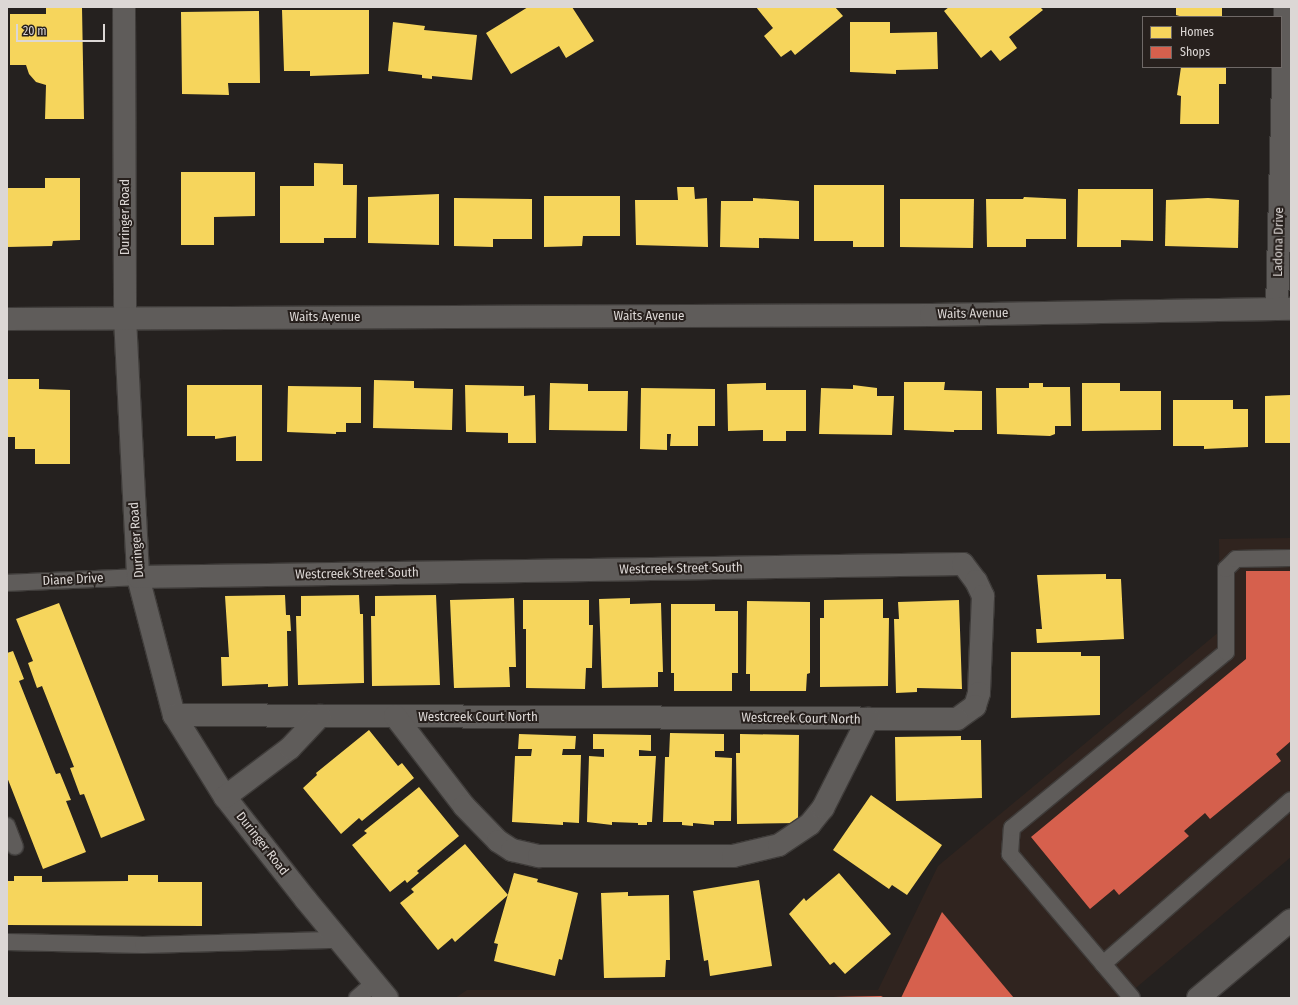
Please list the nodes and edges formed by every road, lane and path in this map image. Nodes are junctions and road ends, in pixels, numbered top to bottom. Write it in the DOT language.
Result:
graph roads {
  1 [pos="124,7"];
  2 [pos="1284,7"];
  3 [pos="1284,309"];
  4 [pos="125,318"];
  5 [pos="7,319"];
  6 [pos="1291,558"];
  7 [pos="138,577"];
  8 [pos="7,583"];
  9 [pos="174,715"];
  10 [pos="320,716"];
  11 [pos="395,716"];
  12 [pos="868,720"];
  13 [pos="225,797"];
  14 [pos="1291,800"];
  15 [pos="7,826"];
  16 [pos="15,847"];
  17 [pos="1291,920"];
  18 [pos="339,940"];
  19 [pos="7,942"];
  20 [pos="1103,964"];
  21 [pos="381,990"];
  22 [pos="357,998"];
  23 [pos="1132,998"];
  24 [pos="1198,998"];
  1 -- 4 [label="street, Duringer Road"];
  2 -- 3 [label="street, Ladona Drive"];
  3 -- 4 [label="street, Waits Avenue"];
  4 -- 5 [label="street, Waits Avenue"];
  4 -- 7 [label="street, Duringer Road"];
  6 -- 20 [label="lane"];
  7 -- 8 [label="lane, Diane Drive"];
  7 -- 9 [label="street, Duringer Road"];
  7 -- 12 [label="street, Westcreek Street South"];
  9 -- 10 [label="street, Westcreek Court North"];
  9 -- 13 [label="street, Duringer Road"];
  10 -- 11 [label="street, Westcreek Court North"];
  10 -- 13 [label="street"];
  11 -- 12 [label="street, Westcreek Court North"];
  11 -- 12 [label="street, Westcreek Court North"];
  13 -- 18 [label="street, Duringer Road"];
  14 -- 20 [label="lane"];
  15 -- 16 [label="lane"];
  17 -- 24 [label="street"];
  18 -- 19 [label="lane"];
  18 -- 21 [label="street, Duringer Road"];
  20 -- 23 [label="lane"];
  21 -- 22 [label="lane"];
}
